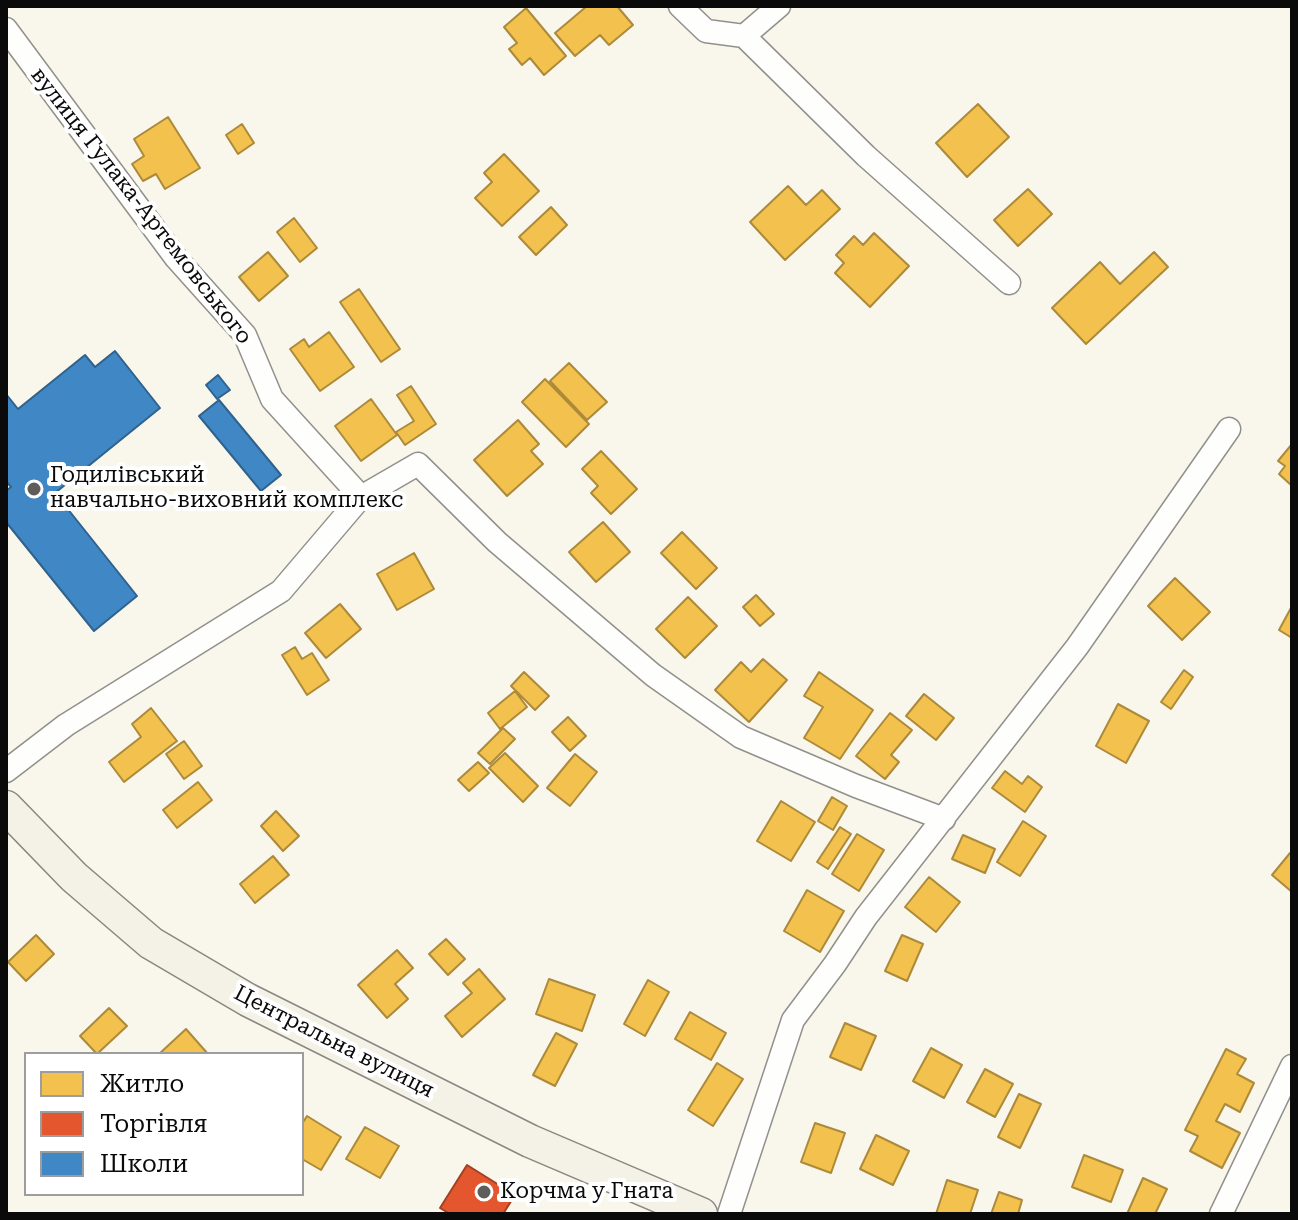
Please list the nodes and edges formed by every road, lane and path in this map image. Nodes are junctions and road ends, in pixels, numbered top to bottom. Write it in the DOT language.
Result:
graph roads {
  1 [pos="680,6"];
  2 [pos="779,6"];
  3 [pos="6,29"];
  4 [pos="744,36"];
  5 [pos="1009,283"];
  6 [pos="1229,429"];
  7 [pos="361,497"];
  8 [pos="6,771"];
  9 [pos="6,807"];
  10 [pos="944,819"];
  11 [pos="1292,1066"];
  12 [pos="701,1214"];
  13 [pos="729,1214"];
  14 [pos="1221,1214"];
  1 -- 4 [label="street"];
  2 -- 4 [label="street"];
  3 -- 7 [label="street, вулиця Гулака-Артемовського"];
  4 -- 5 [label="street"];
  6 -- 10 [label="street"];
  7 -- 8 [label="street"];
  7 -- 10 [label="street"];
  9 -- 12 [label="main road, Центральна вулиця"];
  10 -- 13 [label="street"];
  11 -- 14 [label="street"];
}
